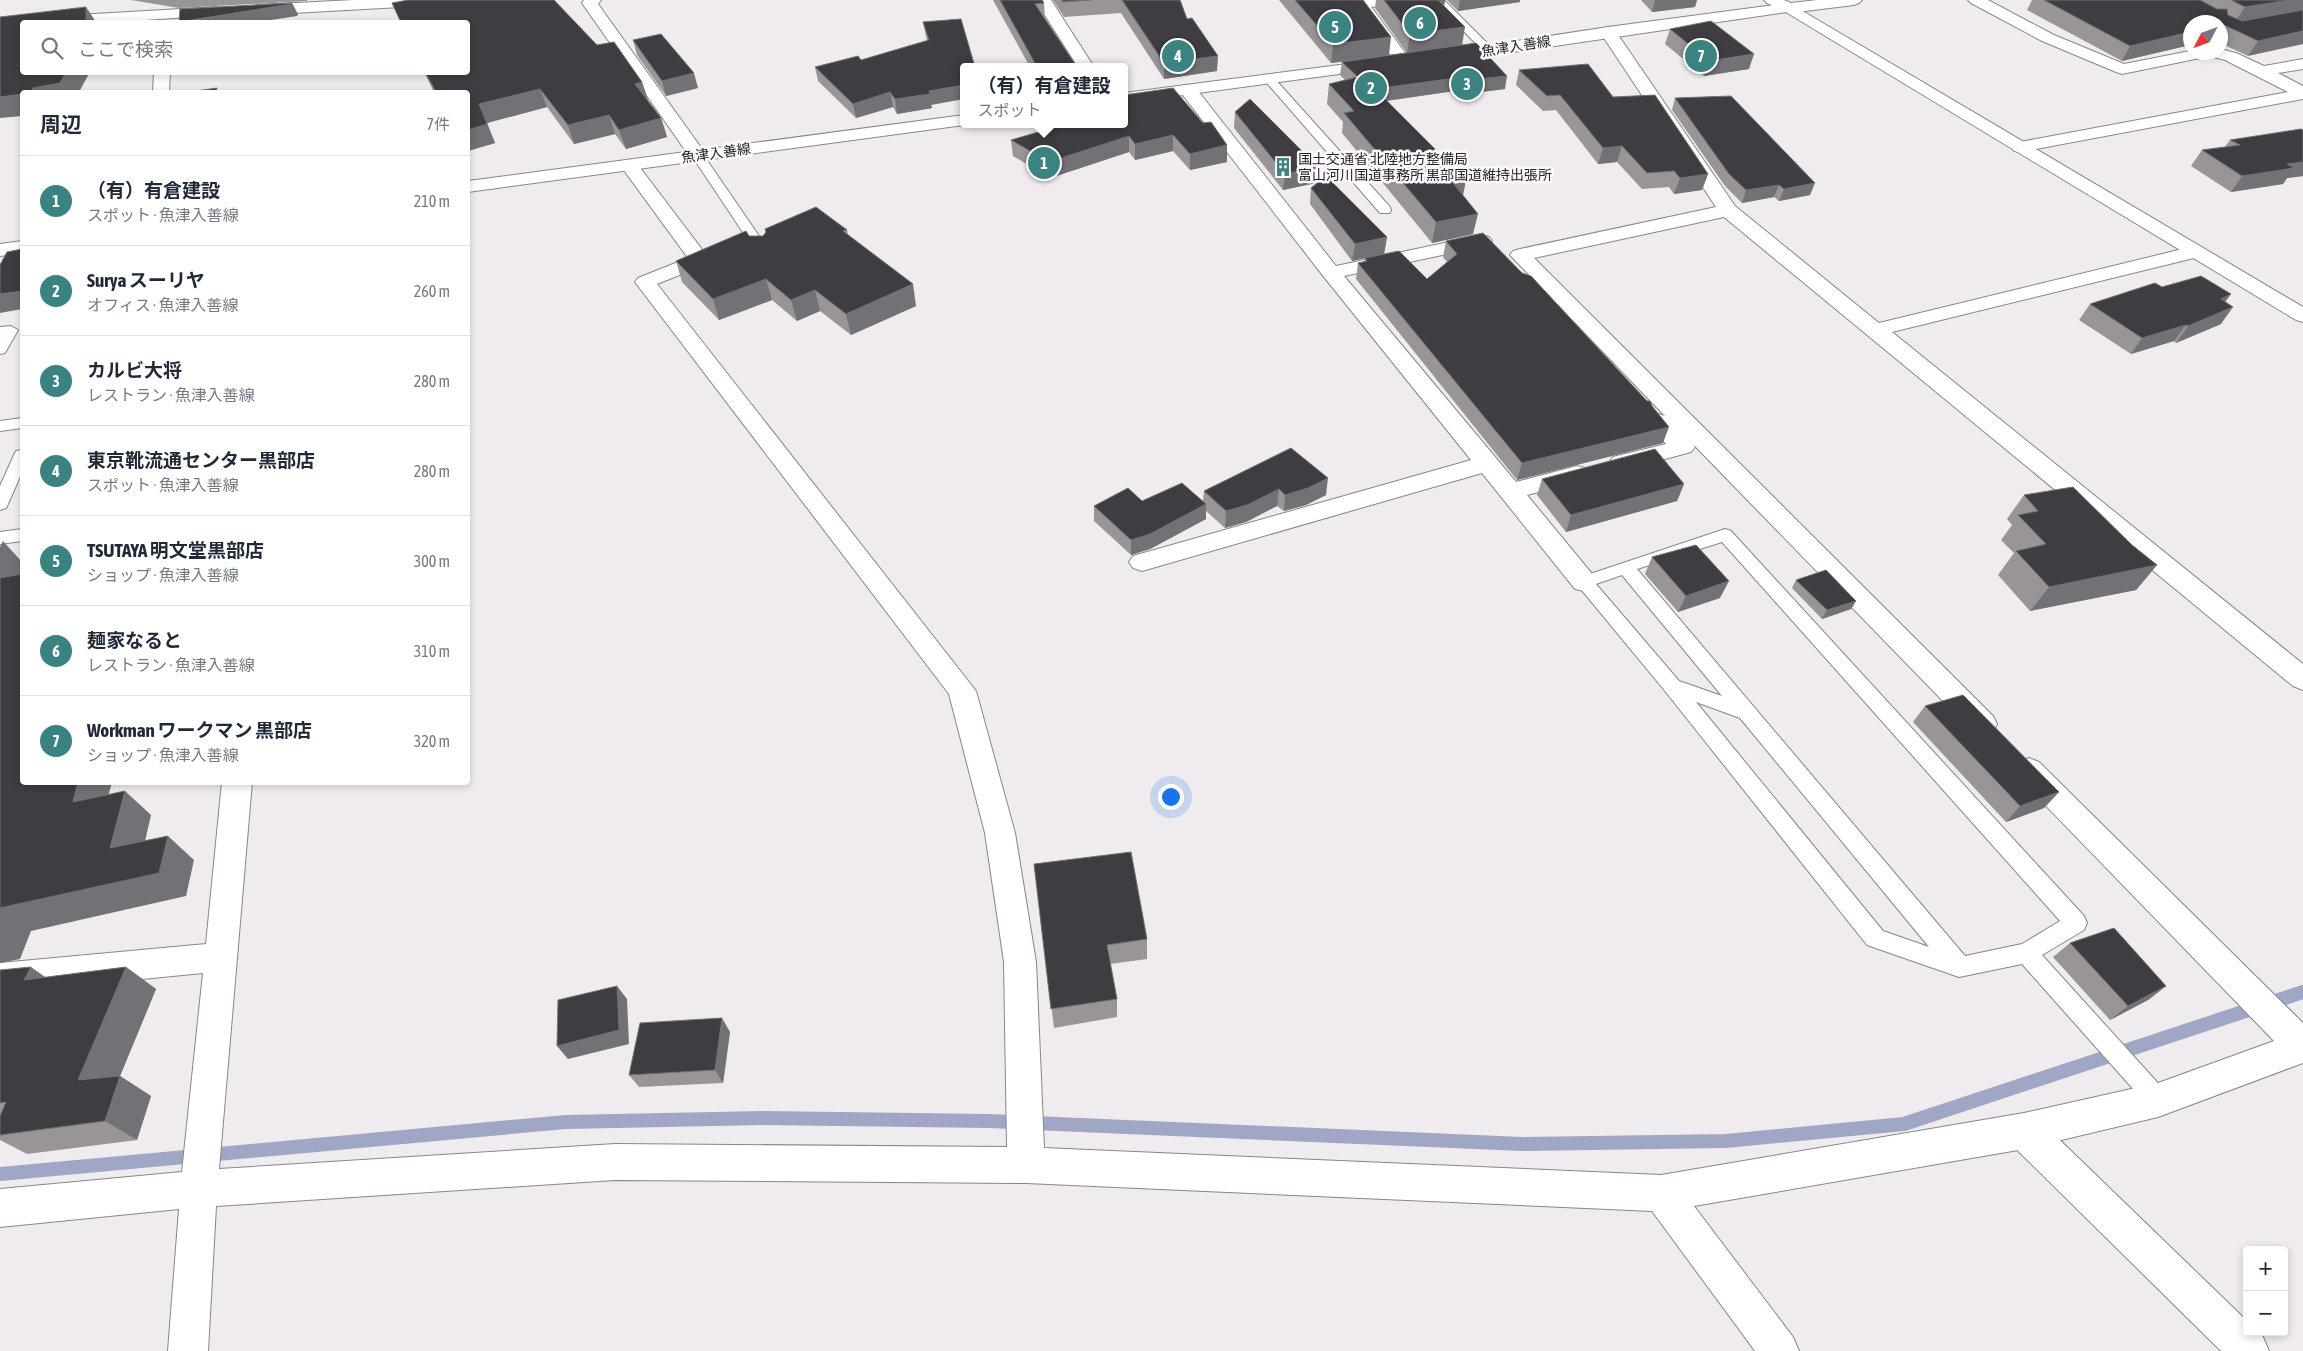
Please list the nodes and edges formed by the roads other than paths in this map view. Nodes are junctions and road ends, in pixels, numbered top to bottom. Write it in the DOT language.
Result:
graph roads {
  1 [pos="438,0"];
  2 [pos="593,0"];
  3 [pos="1043,0"];
  4 [pos="1389,0"];
  5 [pos="1438,0"];
  6 [pos="1772,0"];
  7 [pos="1854,0"];
  8 [pos="1976,0"];
  9 [pos="1360,2"];
  10 [pos="1789,8"];
  11 [pos="159,12"];
  12 [pos="65,20"];
  13 [pos="1608,32"];
  14 [pos="1488,50"];
  15 [pos="2228,56"];
  16 [pos="2183,57"];
  17 [pos="1404,62"];
  18 [pos="1083,63"];
  19 [pos="2303,64"];
  20 [pos="2262,71"];
  21 [pos="162,75"];
  22 [pos="1270,80"];
  23 [pos="161,90"];
  24 [pos="1188,90"];
  25 [pos="2303,93"];
  26 [pos="1128,98"];
  27 [pos="960,121"];
  28 [pos="2020,148"];
  29 [pos="698,156"];
  30 [pos="629,165"];
  31 [pos="470,187"];
  32 [pos="1385,210"];
  33 [pos="1728,210"];
  34 [pos="20,247"];
  35 [pos="0,250"];
  36 [pos="763,252"];
  37 [pos="2195,252"];
  38 [pos="1332,273"];
  39 [pos="2303,316"];
  40 [pos="11,330"];
  41 [pos="1875,330"];
  42 [pos="0,350"];
  43 [pos="20,423"];
  44 [pos="0,426"];
  45 [pos="20,459"];
  46 [pos="1486,464"];
  47 [pos="1509,492"];
  48 [pos="0,504"];
  49 [pos="20,534"];
  50 [pos="0,538"];
  51 [pos="1142,562"];
  52 [pos="1625,567"];
  53 [pos="1584,582"];
  54 [pos="2303,679"];
  55 [pos="1672,686"];
  56 [pos="1747,712"];
  57 [pos="237,785"];
  58 [pos="2026,953"];
  59 [pos="220,958"];
  60 [pos="1960,967"];
  61 [pos="0,978"];
  62 [pos="2303,1047"];
  63 [pos="2158,1100"];
  64 [pos="2024,1131"];
  65 [pos="1026,1165"];
  66 [pos="200,1190"];
  67 [pos="1661,1193"];
  68 [pos="0,1208"];
  69 [pos="188,1351"];
  70 [pos="1779,1351"];
  71 [pos="2249,1351"];
  1 -- 11 [label="street"];
  2 -- 29 [label="street"];
  3 -- 18 [label="street"];
  4 -- 9 [label="lane"];
  5 -- 14 [label="lane"];
  6 -- 10 [label="street"];
  7 -- 10 [label="street, 魚津入善線"];
  8 -- 16 [label="street"];
  9 -- 17 [label="street"];
  10 -- 13 [label="street, 魚津入善線"];
  10 -- 28 [label="street"];
  11 -- 12 [label="street"];
  13 -- 14 [label="street, 魚津入善線"];
  13 -- 33 [label="street"];
  14 -- 17 [label="street, 魚津入善線"];
  15 -- 20 [label="street"];
  17 -- 22 [label="street, 魚津入善線"];
  19 -- 20 [label="street"];
  20 -- 25 [label="street"];
  21 -- 23 [label="street"];
  22 -- 24 [label="street, 魚津入善線"];
  22 -- 32 [label="lane"];
  24 -- 26 [label="street, 魚津入善線"];
  24 -- 38 [label="street"];
  25 -- 28 [label="street"];
  27 -- 29 [label="street, 魚津入善線"];
  28 -- 37 [label="street"];
  29 -- 30 [label="street, 魚津入善線"];
  29 -- 36 [label="lane"];
  30 -- 31 [label="street, 魚津入善線"];
  30 -- 65 [label="street"];
  33 -- 41 [label="street"];
  33 -- 62 [label="street"];
  34 -- 35 [label="street"];
  37 -- 39 [label="street"];
  37 -- 41 [label="street"];
  38 -- 46 [label="street"];
  38 -- 47 [label="street"];
  40 -- 42 [label="lane"];
  41 -- 54 [label="street"];
  43 -- 44 [label="lane"];
  45 -- 48 [label="lane"];
  46 -- 47 [label="street"];
  46 -- 51 [label="street"];
  47 -- 53 [label="street"];
  49 -- 50 [label="lane"];
  52 -- 53 [label="lane"];
  52 -- 56 [label="lane"];
  52 -- 58 [label="lane"];
  53 -- 55 [label="lane"];
  55 -- 56 [label="lane"];
  55 -- 60 [label="lane"];
  56 -- 60 [label="lane"];
  57 -- 59 [label="street"];
  58 -- 60 [label="lane"];
  58 -- 63 [label="lane"];
  59 -- 61 [label="street"];
  59 -- 66 [label="street"];
  62 -- 63 [label="street"];
  63 -- 64 [label="street"];
  64 -- 67 [label="street"];
  64 -- 71 [label="street"];
  65 -- 66 [label="street"];
  65 -- 67 [label="street"];
  66 -- 68 [label="street"];
  66 -- 69 [label="street"];
  67 -- 70 [label="street"];
}
